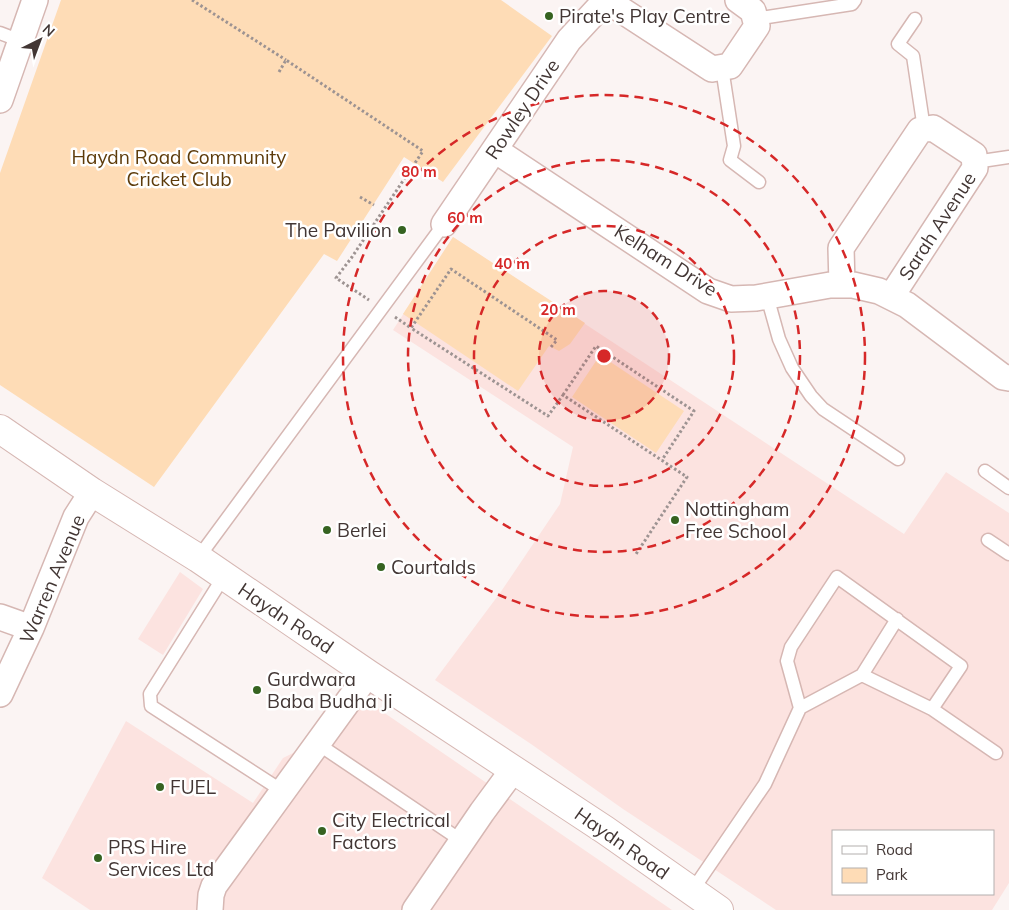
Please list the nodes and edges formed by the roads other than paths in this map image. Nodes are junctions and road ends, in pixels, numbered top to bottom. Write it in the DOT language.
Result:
graph roads {
  1 [pos="35,0"];
  2 [pos="606,0"];
  3 [pos="738,0"];
  4 [pos="855,0"];
  5 [pos="915,18"];
  6 [pos="755,19"];
  7 [pos="10,37"];
  8 [pos="722,68"];
  9 [pos="0,100"];
  10 [pos="924,129"];
  11 [pos="495,150"];
  12 [pos="1009,158"];
  13 [pos="975,162"];
  14 [pos="759,182"];
  15 [pos="444,224"];
  16 [pos="842,285"];
  17 [pos="767,296"];
  18 [pos="891,297"];
  19 [pos="1009,378"];
  20 [pos="0,429"];
  21 [pos="898,459"];
  22 [pos="985,471"];
  23 [pos="1009,488"];
  24 [pos="92,492"];
  25 [pos="988,540"];
  26 [pos="1009,554"];
  27 [pos="198,558"];
  28 [pos="224,576"];
  29 [pos="0,617"];
  30 [pos="897,619"];
  31 [pos="32,628"];
  32 [pos="368,674"];
  33 [pos="862,675"];
  34 [pos="0,694"];
  35 [pos="800,708"];
  36 [pos="932,709"];
  37 [pos="318,744"];
  38 [pos="996,753"];
  39 [pos="513,770"];
  40 [pos="284,792"];
  41 [pos="462,841"];
  42 [pos="692,892"];
  43 [pos="210,910"];
  44 [pos="415,910"];
  45 [pos="719,910"];
  1 -- 7 [label="street"];
  2 -- 8 [label="street, Rowley Drive"];
  2 -- 11 [label="street, Rowley Drive"];
  3 -- 6 [label="street"];
  4 -- 6 [label="lane"];
  5 -- 10 [label="lane"];
  6 -- 8 [label="street"];
  7 -- 9 [label="street"];
  8 -- 14 [label="lane"];
  10 -- 13 [label="street, Sarah Avenue"];
  10 -- 16 [label="street"];
  11 -- 15 [label="street, Rowley Drive"];
  11 -- 17 [label="street, Kelham Drive"];
  12 -- 13 [label="lane"];
  13 -- 18 [label="street, Sarah Avenue"];
  15 -- 27 [label="lane"];
  16 -- 17 [label="street, Kelham Drive"];
  16 -- 18 [label="street, Kelham Drive"];
  17 -- 21 [label="lane"];
  18 -- 19 [label="street, Kelham Drive"];
  20 -- 24 [label="street, Haydn Road"];
  22 -- 23 [label="lane"];
  24 -- 27 [label="street, Haydn Road"];
  24 -- 31 [label="street, Warren Avenue"];
  25 -- 26 [label="lane"];
  27 -- 28 [label="street, Haydn Road"];
  28 -- 32 [label="street, Haydn Road"];
  28 -- 40 [label="lane"];
  29 -- 31 [label="street"];
  30 -- 33 [label="lane"];
  30 -- 35 [label="lane"];
  30 -- 36 [label="lane"];
  31 -- 34 [label="street, Warren Avenue"];
  32 -- 37 [label="street"];
  32 -- 39 [label="street, Haydn Road"];
  33 -- 35 [label="lane"];
  33 -- 36 [label="lane"];
  35 -- 42 [label="lane"];
  36 -- 38 [label="lane"];
  37 -- 40 [label="street"];
  37 -- 41 [label="lane"];
  39 -- 41 [label="street"];
  39 -- 42 [label="street, Haydn Road"];
  40 -- 43 [label="street"];
  41 -- 44 [label="street"];
  42 -- 45 [label="street, Haydn Road"];
}
